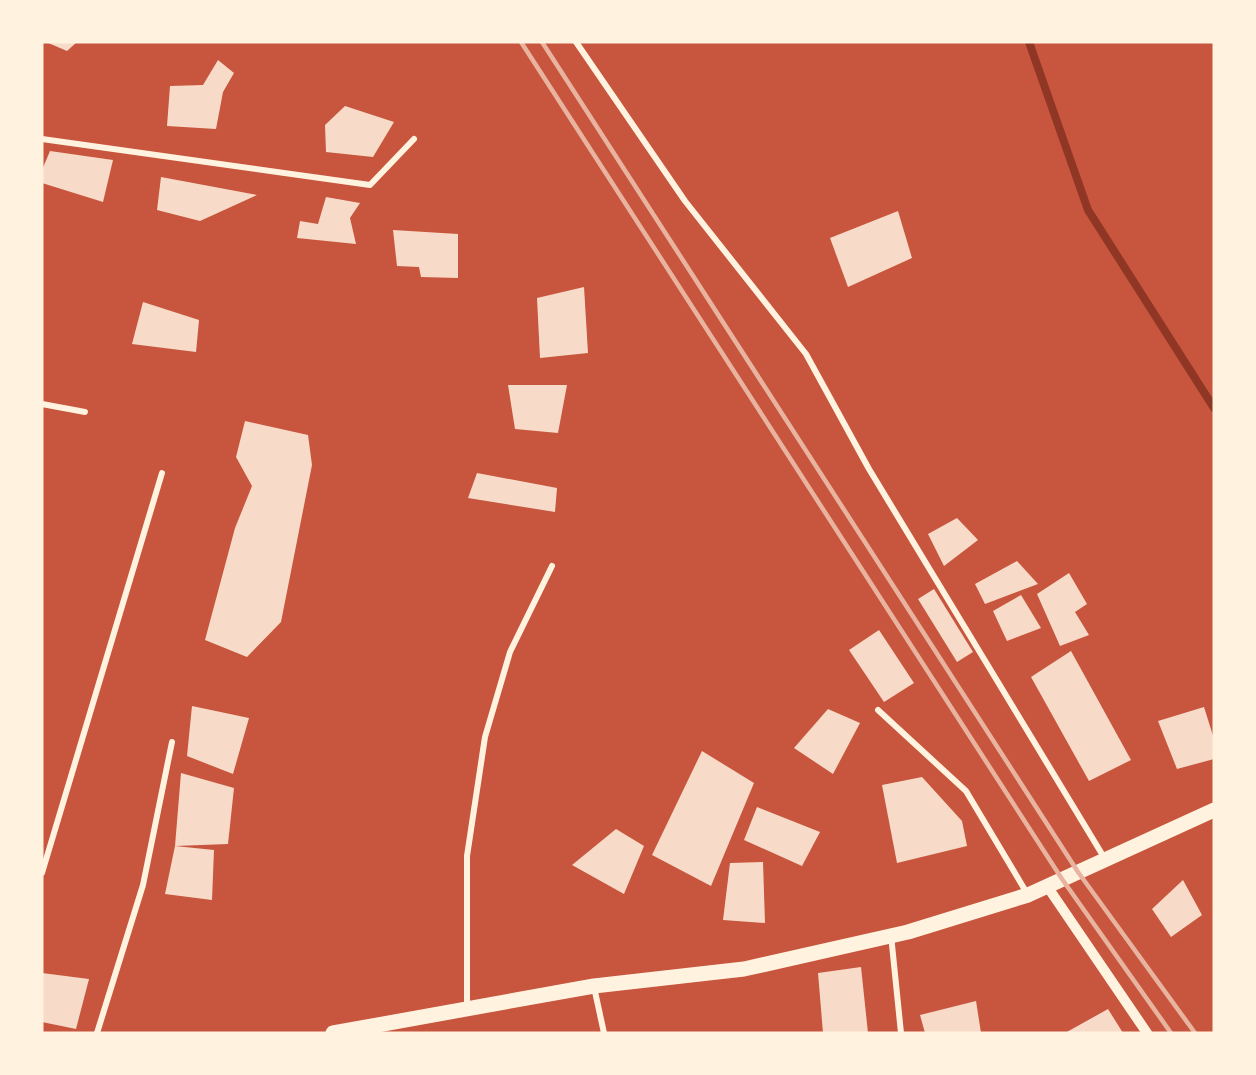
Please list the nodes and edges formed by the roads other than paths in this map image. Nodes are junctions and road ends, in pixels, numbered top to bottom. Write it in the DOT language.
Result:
graph roads {
  1 [pos="576,42"];
  2 [pos="42,139"];
  3 [pos="414,139"];
  4 [pos="42,404"];
  5 [pos="85,412"];
  6 [pos="162,473"];
  7 [pos="552,566"];
  8 [pos="878,710"];
  9 [pos="172,742"];
  10 [pos="1214,810"];
  11 [pos="1105,860"];
  12 [pos="42,873"];
  13 [pos="1047,886"];
  14 [pos="1028,895"];
  15 [pos="891,935"];
  16 [pos="594,986"];
  17 [pos="467,1007"];
  18 [pos="370,1029"];
  19 [pos="97,1033"];
  20 [pos="333,1033"];
  21 [pos="604,1033"];
  22 [pos="901,1033"];
  23 [pos="1147,1033"];
  1 -- 11 [label="street"];
  2 -- 3 [label="street"];
  4 -- 5 [label="street"];
  6 -- 12 [label="street"];
  7 -- 17 [label="street"];
  8 -- 14 [label="street"];
  9 -- 19 [label="street"];
  10 -- 11 [label="main road"];
  11 -- 13 [label="main road"];
  13 -- 14 [label="main road"];
  13 -- 23 [label="street"];
  14 -- 15 [label="main road"];
  15 -- 16 [label="main road"];
  15 -- 22 [label="street"];
  16 -- 17 [label="main road"];
  16 -- 21 [label="street"];
  17 -- 18 [label="main road"];
  18 -- 20 [label="main road"];
}
